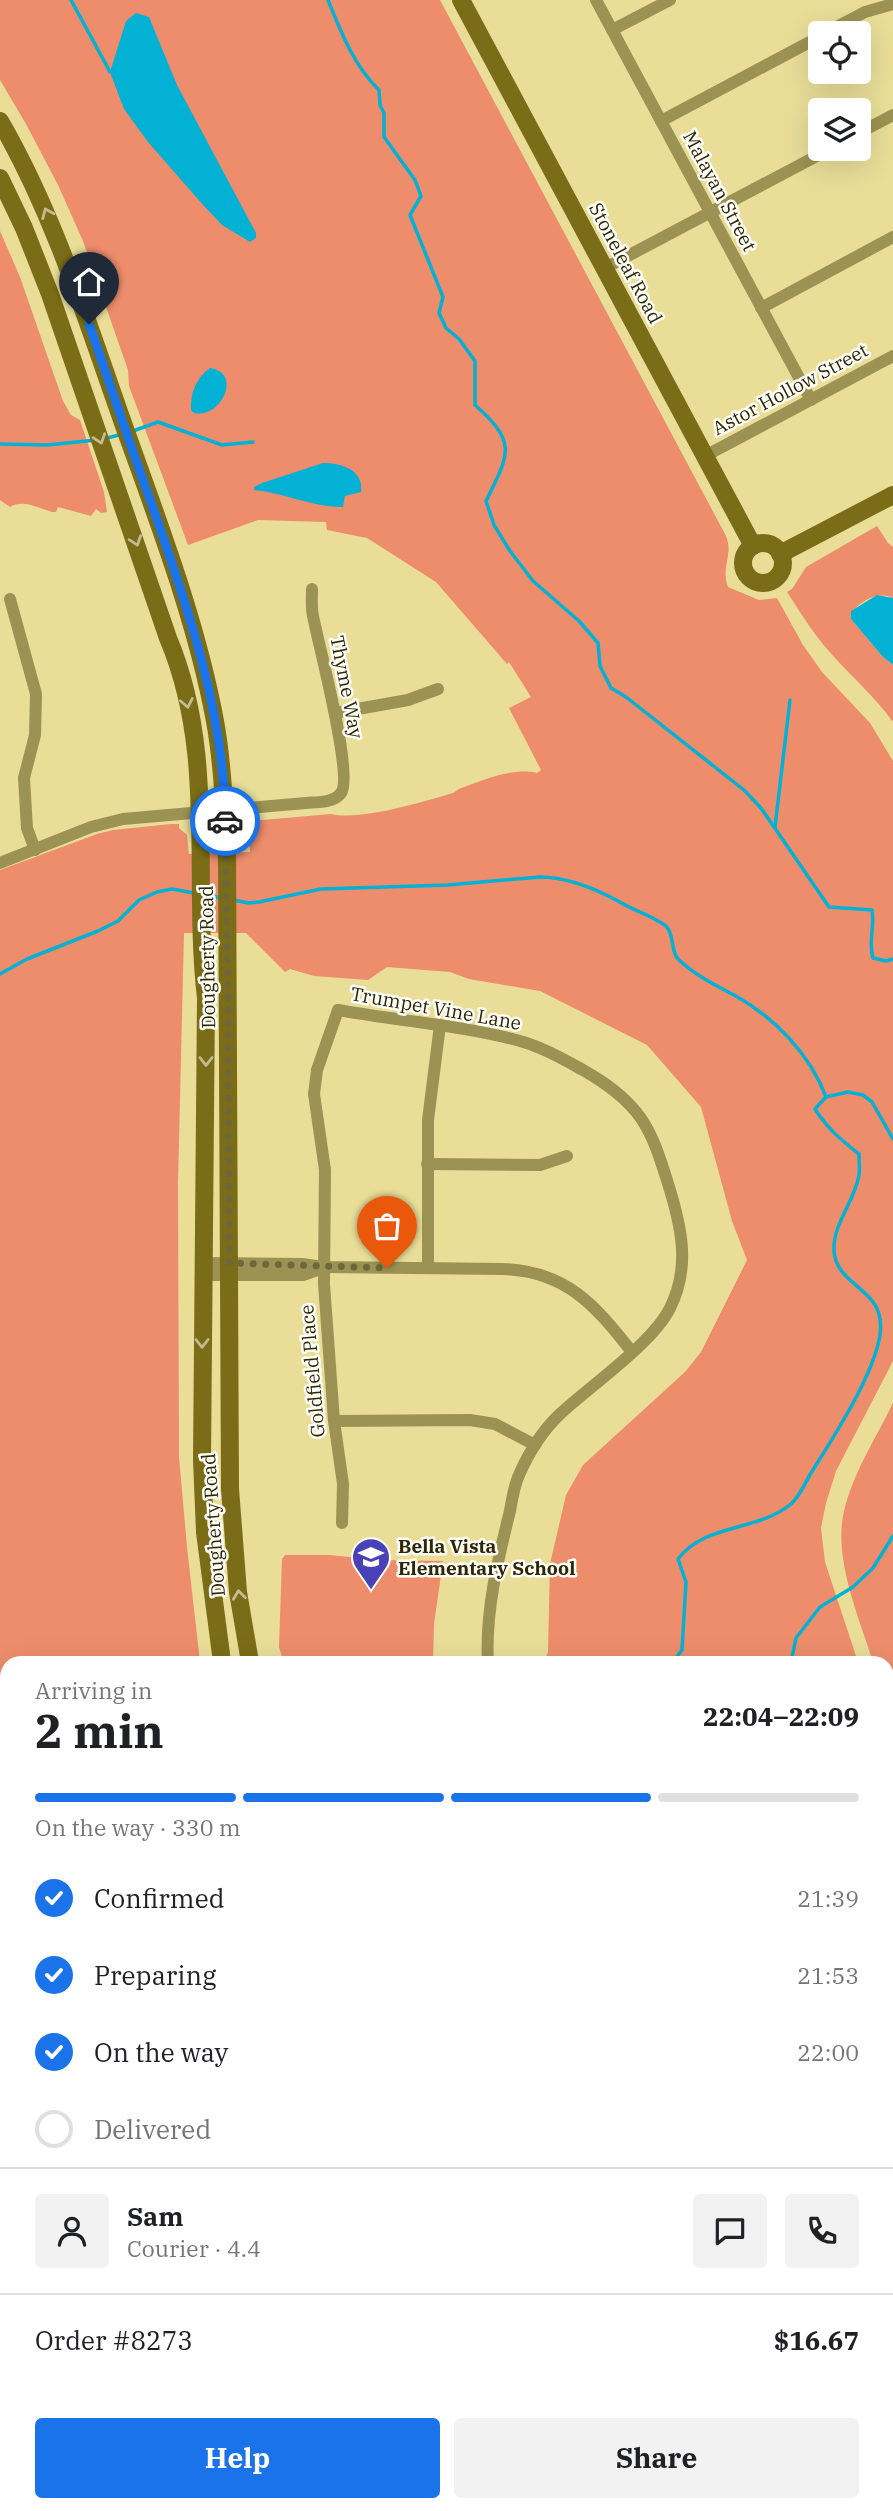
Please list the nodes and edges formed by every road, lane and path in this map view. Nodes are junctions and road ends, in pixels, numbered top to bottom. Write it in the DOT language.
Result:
graph roads {
  1 [pos="461,0"];
  2 [pos="596,0"];
  3 [pos="670,0"];
  4 [pos="893,4"];
  5 [pos="848,21"];
  6 [pos="612,30"];
  7 [pos="808,42"];
  8 [pos="893,116"];
  9 [pos="0,121"];
  10 [pos="660,121"];
  11 [pos="871,127"];
  12 [pos="808,161"];
  13 [pos="0,178"];
  14 [pos="710,213"];
  15 [pos="893,237"];
  16 [pos="605,268"];
  17 [pos="761,308"];
  18 [pos="893,356"];
  19 [pos="811,400"];
  20 [pos="705,456"];
  21 [pos="893,495"];
  22 [pos="753,546"];
  23 [pos="780,554"];
  24 [pos="312,589"];
  25 [pos="10,599"];
  26 [pos="438,689"];
  27 [pos="335,713"];
  28 [pos="225,810"];
  29 [pos="201,813"];
  30 [pos="35,850"];
  31 [pos="0,863"];
  32 [pos="338,1010"];
  33 [pos="440,1025"];
  34 [pos="566,1156"];
  35 [pos="427,1164"];
  36 [pos="324,1267"];
  37 [pos="428,1268"];
  38 [pos="203,1269"];
  39 [pos="230,1269"];
  40 [pos="632,1352"];
  41 [pos="334,1421"];
  42 [pos="535,1445"];
  43 [pos="342,1523"];
  44 [pos="221,1656"];
  45 [pos="249,1656"];
  46 [pos="488,1656"];
  1 -- 16 [label="main road, Stoneleaf Road"];
  2 -- 6 [label="street, Malayan Street"];
  3 -- 6 [label="street"];
  4 -- 5 [label="street"];
  6 -- 10 [label="street, Malayan Street"];
  7 -- 10 [label="street"];
  8 -- 11 [label="street"];
  28 -- 9 [label="main road, Dougherty Road, one-way"];
  10 -- 14 [label="street, Malayan Street"];
  12 -- 14 [label="street"];
  13 -- 29 [label="main road, Dougherty Road, one-way"];
  14 -- 16 [label="street"];
  14 -- 17 [label="street, Malayan Street"];
  15 -- 17 [label="street"];
  16 -- 20 [label="main road, Stoneleaf Road"];
  17 -- 19 [label="street, Malayan Street"];
  18 -- 19 [label="street, Astor Hollow Street"];
  19 -- 20 [label="street, Astor Hollow Street"];
  20 -- 22 [label="main road, Stoneleaf Road"];
  21 -- 23 [label="main road"];
  22 -- 23 [label="main road"];
  22 -- 23 [label="main road"];
  24 -- 27 [label="street, Thyme Way"];
  25 -- 30 [label="street"];
  26 -- 27 [label="street"];
  27 -- 28 [label="street, Thyme Way"];
  28 -- 29 [label="street"];
  28 -- 39 [label="main road, Dougherty Road"];
  29 -- 30 [label="street"];
  29 -- 38 [label="main road, Dougherty Road, one-way"];
  30 -- 31 [label="street"];
  32 -- 33 [label="street, Trumpet Vine Lane"];
  32 -- 36 [label="street, Goldfield Place"];
  33 -- 35 [label="street"];
  33 -- 40 [label="street, Trumpet Vine Lane"];
  34 -- 35 [label="street"];
  35 -- 37 [label="street"];
  36 -- 37 [label="street"];
  36 -- 39 [label="street"];
  36 -- 41 [label="street, Goldfield Place"];
  37 -- 40 [label="street"];
  38 -- 39 [label="street"];
  38 -- 44 [label="main road, Dougherty Road, one-way"];
  45 -- 39 [label="main road, Dougherty Road, one-way"];
  40 -- 42 [label="street, Trumpet Vine Lane"];
  41 -- 42 [label="street"];
  41 -- 43 [label="street, Goldfield Place"];
  42 -- 46 [label="street, Trumpet Vine Lane"];
}
